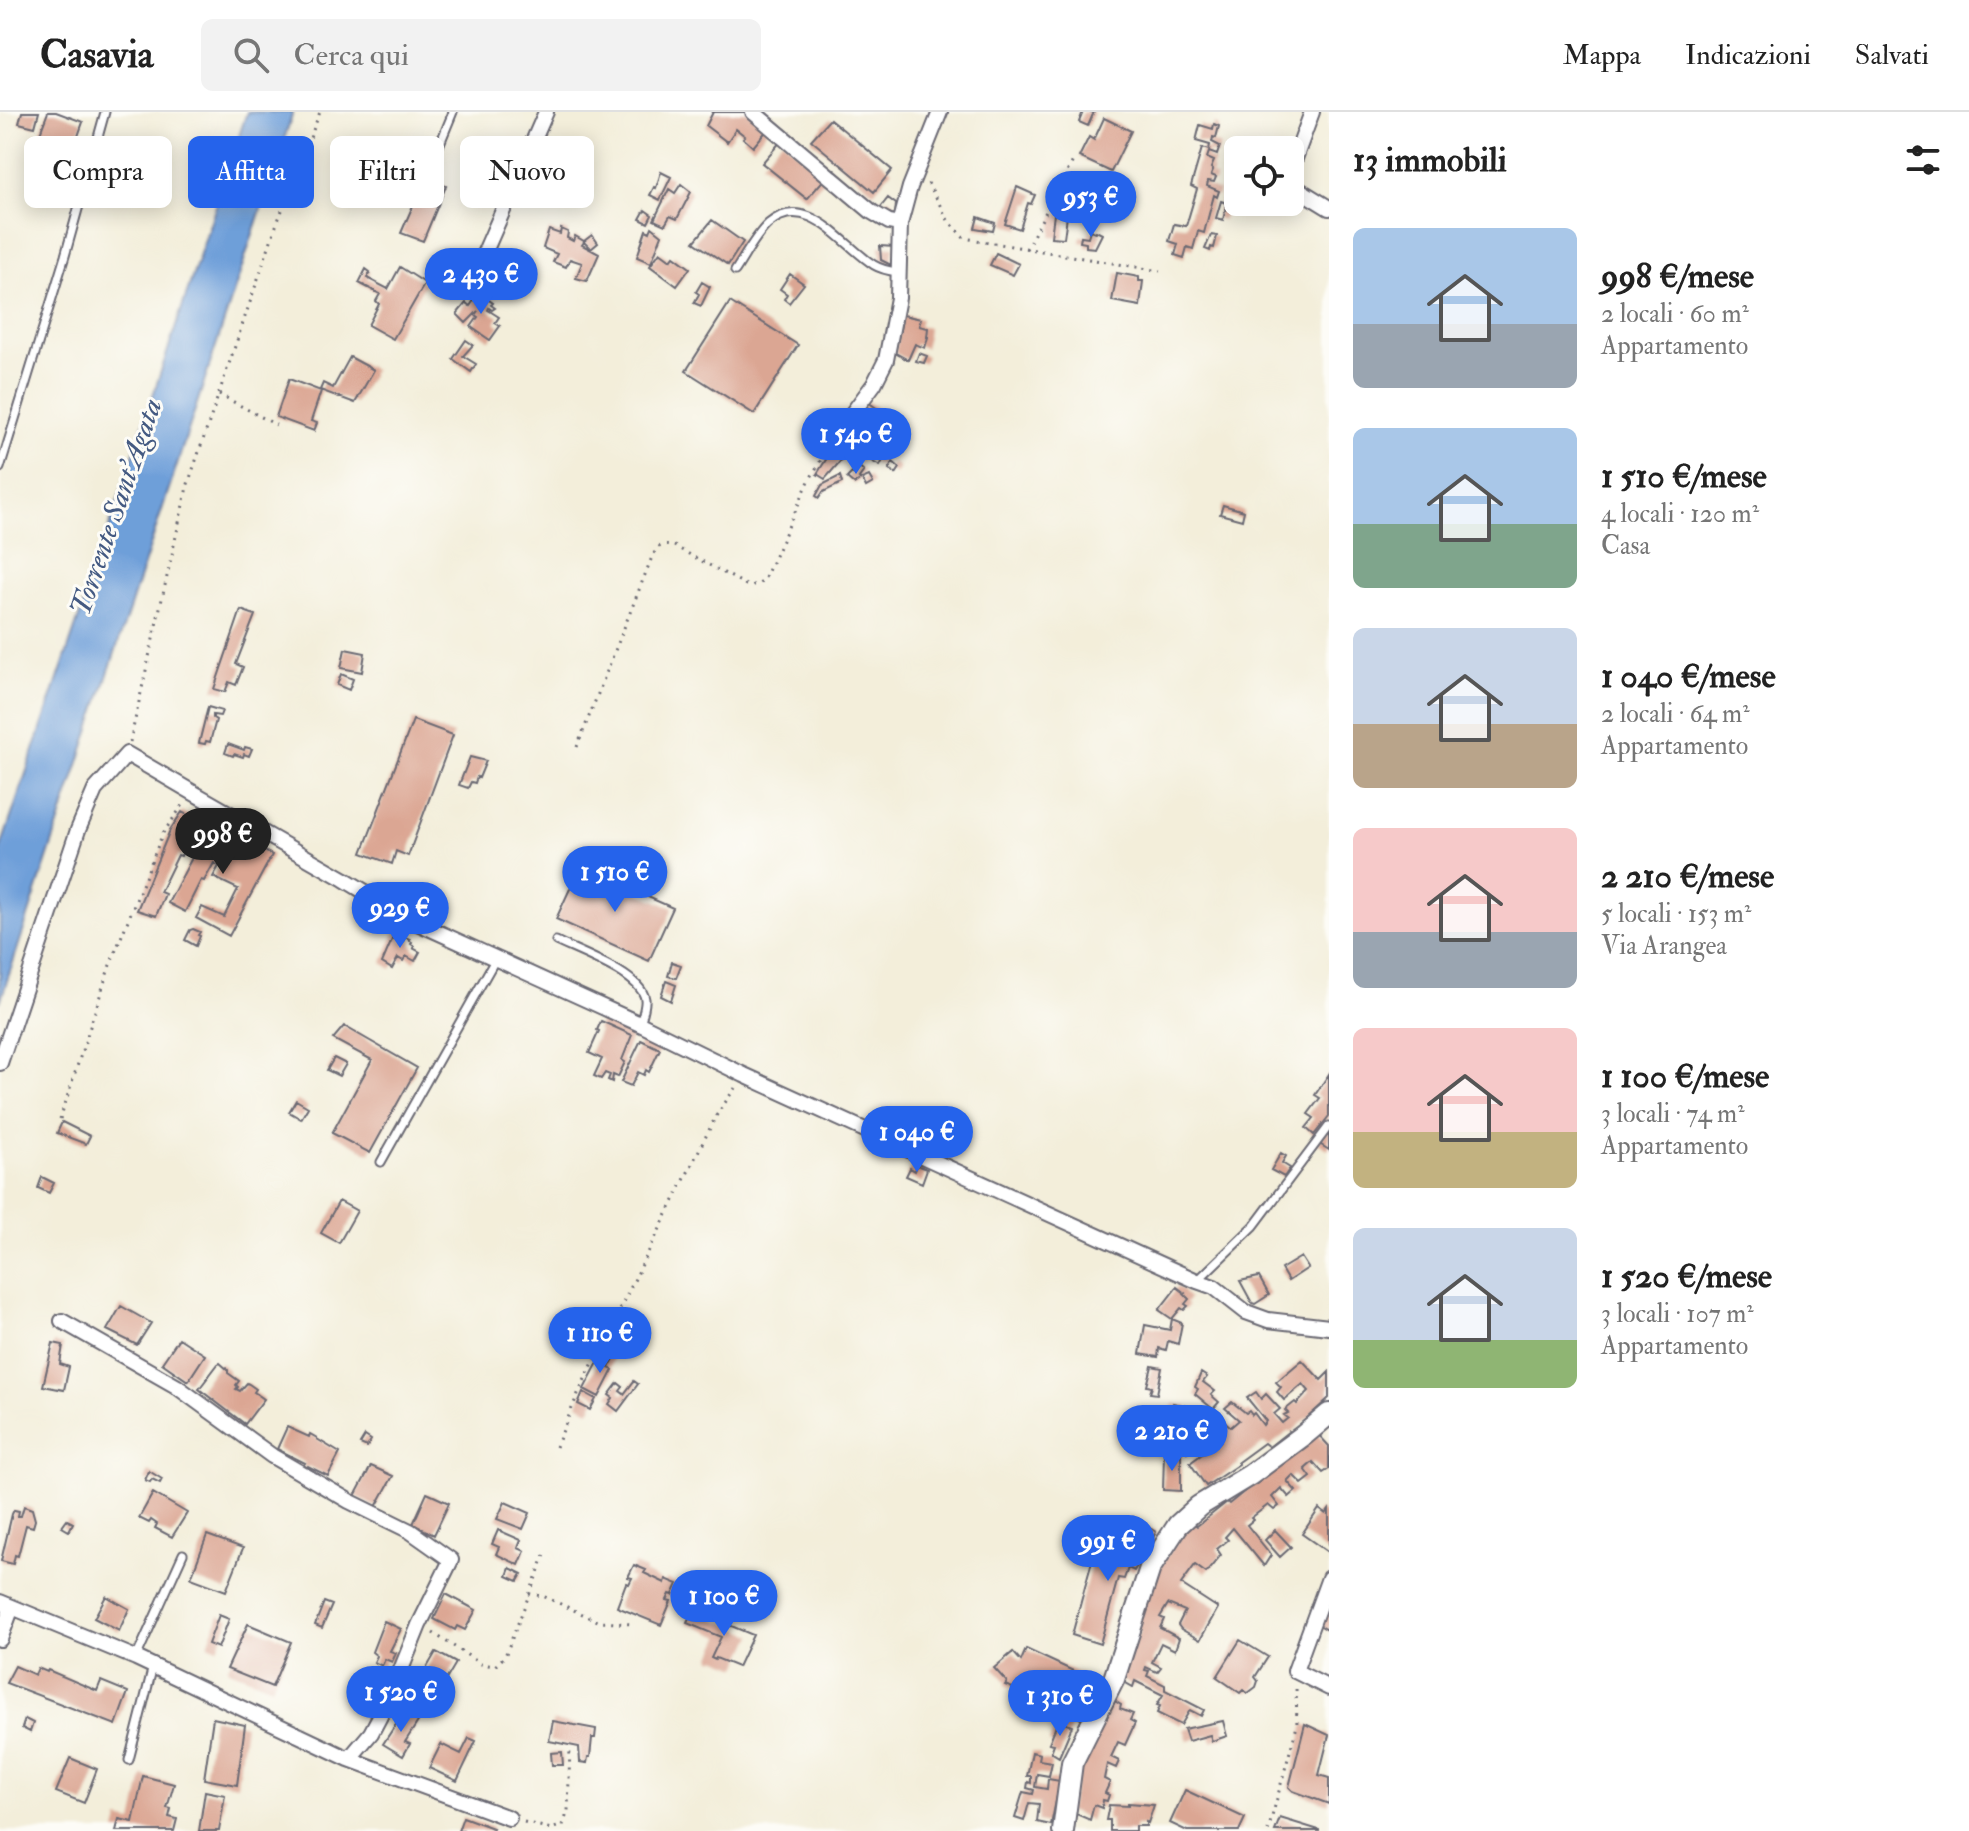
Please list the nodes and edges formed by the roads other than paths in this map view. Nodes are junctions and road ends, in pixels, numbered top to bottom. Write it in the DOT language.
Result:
graph roads {
  1 [pos="105,112"];
  2 [pos="453,112"];
  3 [pos="546,112"];
  4 [pos="753,112"];
  5 [pos="940,112"];
  6 [pos="1312,112"];
  7 [pos="443,136"];
  8 [pos="1329,208"];
  9 [pos="900,224"];
  10 [pos="735,271"];
  11 [pos="898,272"];
  12 [pos="470,286"];
  13 [pos="828,446"];
  14 [pos="0,468"];
  15 [pos="556,941"];
  16 [pos="495,960"];
  17 [pos="640,1024"];
  18 [pos="0,1063"];
  19 [pos="1329,1126"];
  20 [pos="381,1162"];
  21 [pos="1197,1281"];
  22 [pos="62,1321"];
  23 [pos="1329,1327"];
  24 [pos="1329,1414"];
  25 [pos="183,1554"];
  26 [pos="1329,1578"];
  27 [pos="6,1605"];
  28 [pos="0,1639"];
  29 [pos="136,1658"];
  30 [pos="153,1666"];
  31 [pos="1329,1688"];
  32 [pos="349,1759"];
  33 [pos="129,1760"];
  34 [pos="509,1818"];
  35 [pos="1063,1831"];
  1 -- 14 [label="lane"];
  2 -- 7 [label="lane"];
  3 -- 12 [label="street"];
  4 -- 9 [label="street"];
  5 -- 9 [label="street"];
  6 -- 8 [label="street"];
  9 -- 11 [label="street"];
  10 -- 11 [label="lane"];
  11 -- 13 [label="street"];
  15 -- 17 [label="lane"];
  16 -- 17 [label="street"];
  16 -- 18 [label="street"];
  16 -- 20 [label="lane"];
  17 -- 21 [label="street"];
  19 -- 21 [label="lane"];
  21 -- 23 [label="street"];
  22 -- 32 [label="street"];
  24 -- 35 [label="street"];
  25 -- 29 [label="lane"];
  26 -- 31 [label="street"];
  27 -- 28 [label="street"];
  27 -- 29 [label="street"];
  29 -- 30 [label="street"];
  30 -- 32 [label="street"];
  30 -- 33 [label="lane"];
  32 -- 34 [label="street"];
}
